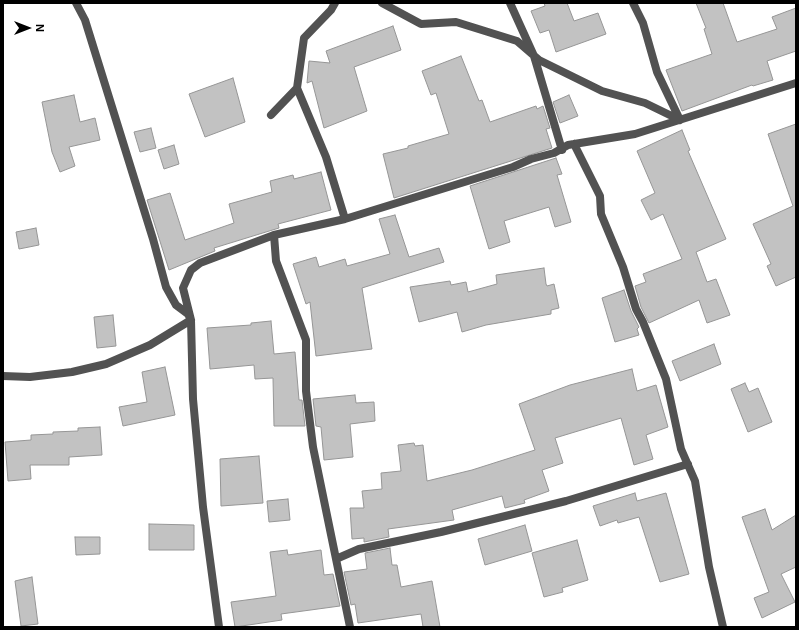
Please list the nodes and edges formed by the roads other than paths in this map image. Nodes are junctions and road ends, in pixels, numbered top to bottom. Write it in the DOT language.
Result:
graph roads {
  1 [pos="76,3"];
  2 [pos="335,3"];
  3 [pos="382,3"];
  4 [pos="510,3"];
  5 [pos="633,3"];
  6 [pos="534,56"];
  7 [pos="796,83"];
  8 [pos="298,88"];
  9 [pos="272,115"];
  10 [pos="680,120"];
  11 [pos="574,144"];
  12 [pos="562,150"];
  13 [pos="345,219"];
  14 [pos="274,235"];
  15 [pos="191,320"];
  16 [pos="3,376"];
  17 [pos="688,464"];
  18 [pos="336,559"];
  19 [pos="219,627"];
  20 [pos="350,627"];
  21 [pos="723,627"];
  1 -- 15 [label="street"];
  2 -- 8 [label="street"];
  3 -- 6 [label="street"];
  4 -- 6 [label="street"];
  5 -- 10 [label="street"];
  6 -- 10 [label="street"];
  6 -- 12 [label="street"];
  7 -- 10 [label="street"];
  8 -- 9 [label="street"];
  8 -- 13 [label="street"];
  10 -- 11 [label="street"];
  11 -- 12 [label="street"];
  11 -- 17 [label="street"];
  12 -- 13 [label="street"];
  13 -- 14 [label="street"];
  14 -- 15 [label="street"];
  14 -- 18 [label="street"];
  15 -- 16 [label="street"];
  15 -- 19 [label="street"];
  17 -- 18 [label="street"];
  17 -- 21 [label="street"];
  18 -- 20 [label="street"];
}
